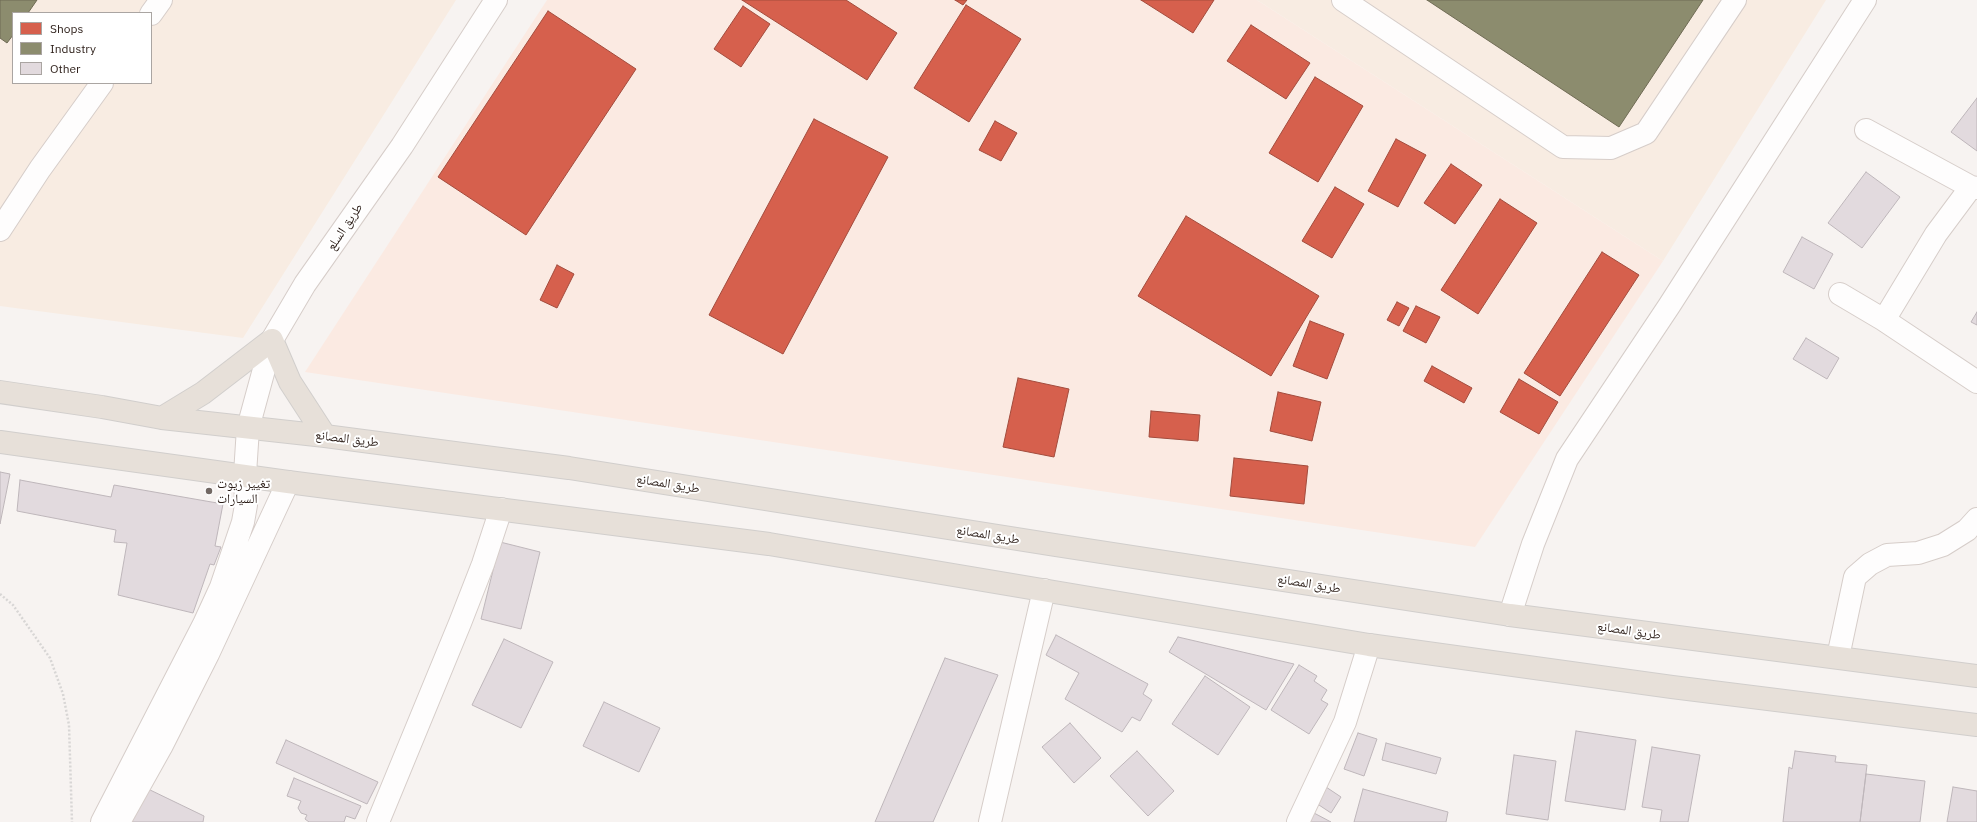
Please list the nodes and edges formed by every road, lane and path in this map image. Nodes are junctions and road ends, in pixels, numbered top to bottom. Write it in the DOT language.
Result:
graph roads {
  1 [pos="161,0"];
  2 [pos="496,0"];
  3 [pos="1343,0"];
  4 [pos="1735,0"];
  5 [pos="1865,0"];
  6 [pos="152,13"];
  7 [pos="101,84"];
  8 [pos="1866,130"];
  9 [pos="1974,187"];
  10 [pos="0,230"];
  11 [pos="1840,294"];
  12 [pos="1884,320"];
  13 [pos="272,340"];
  14 [pos="1977,382"];
  15 [pos="0,392"];
  16 [pos="162,418"];
  17 [pos="248,428"];
  18 [pos="325,436"];
  19 [pos="0,442"];
  20 [pos="245,474"];
  21 [pos="288,482"];
  22 [pos="501,509"];
  23 [pos="1977,520"];
  24 [pos="1044,590"];
  25 [pos="0,594"];
  26 [pos="1510,615"];
  27 [pos="1368,645"];
  28 [pos="1838,657"];
  29 [pos="1977,676"];
  30 [pos="1977,725"];
  31 [pos="72,822"];
  32 [pos="102,822"];
  33 [pos="119,822"];
  34 [pos="378,822"];
  35 [pos="990,822"];
  36 [pos="1298,822"];
  1 -- 6 [label="street"];
  2 -- 13 [label="street, طريق السلع"];
  3 -- 4 [label="street"];
  5 -- 26 [label="street"];
  7 -- 10 [label="street"];
  8 -- 9 [label="street"];
  9 -- 12 [label="street"];
  11 -- 12 [label="street"];
  12 -- 14 [label="street"];
  13 -- 16 [label="main road"];
  13 -- 17 [label="street, طريق السلع"];
  13 -- 18 [label="main road"];
  15 -- 16 [label="main road, طريق المصانع"];
  16 -- 17 [label="main road, طريق المصانع"];
  17 -- 18 [label="main road, طريق المصانع"];
  17 -- 20 [label="street, طريق السلع"];
  18 -- 26 [label="main road, طريق المصانع"];
  19 -- 20 [label="main road"];
  20 -- 21 [label="main road"];
  20 -- 32 [label="street, طريق السلع"];
  21 -- 22 [label="main road"];
  21 -- 33 [label="street"];
  22 -- 24 [label="main road"];
  22 -- 34 [label="street"];
  23 -- 28 [label="street"];
  24 -- 27 [label="main road"];
  24 -- 35 [label="street"];
  25 -- 31 [label="path"];
  26 -- 28 [label="main road, طريق المصانع"];
  27 -- 30 [label="main road"];
  27 -- 36 [label="street"];
  28 -- 29 [label="main road, طريق المصانع"];
}
